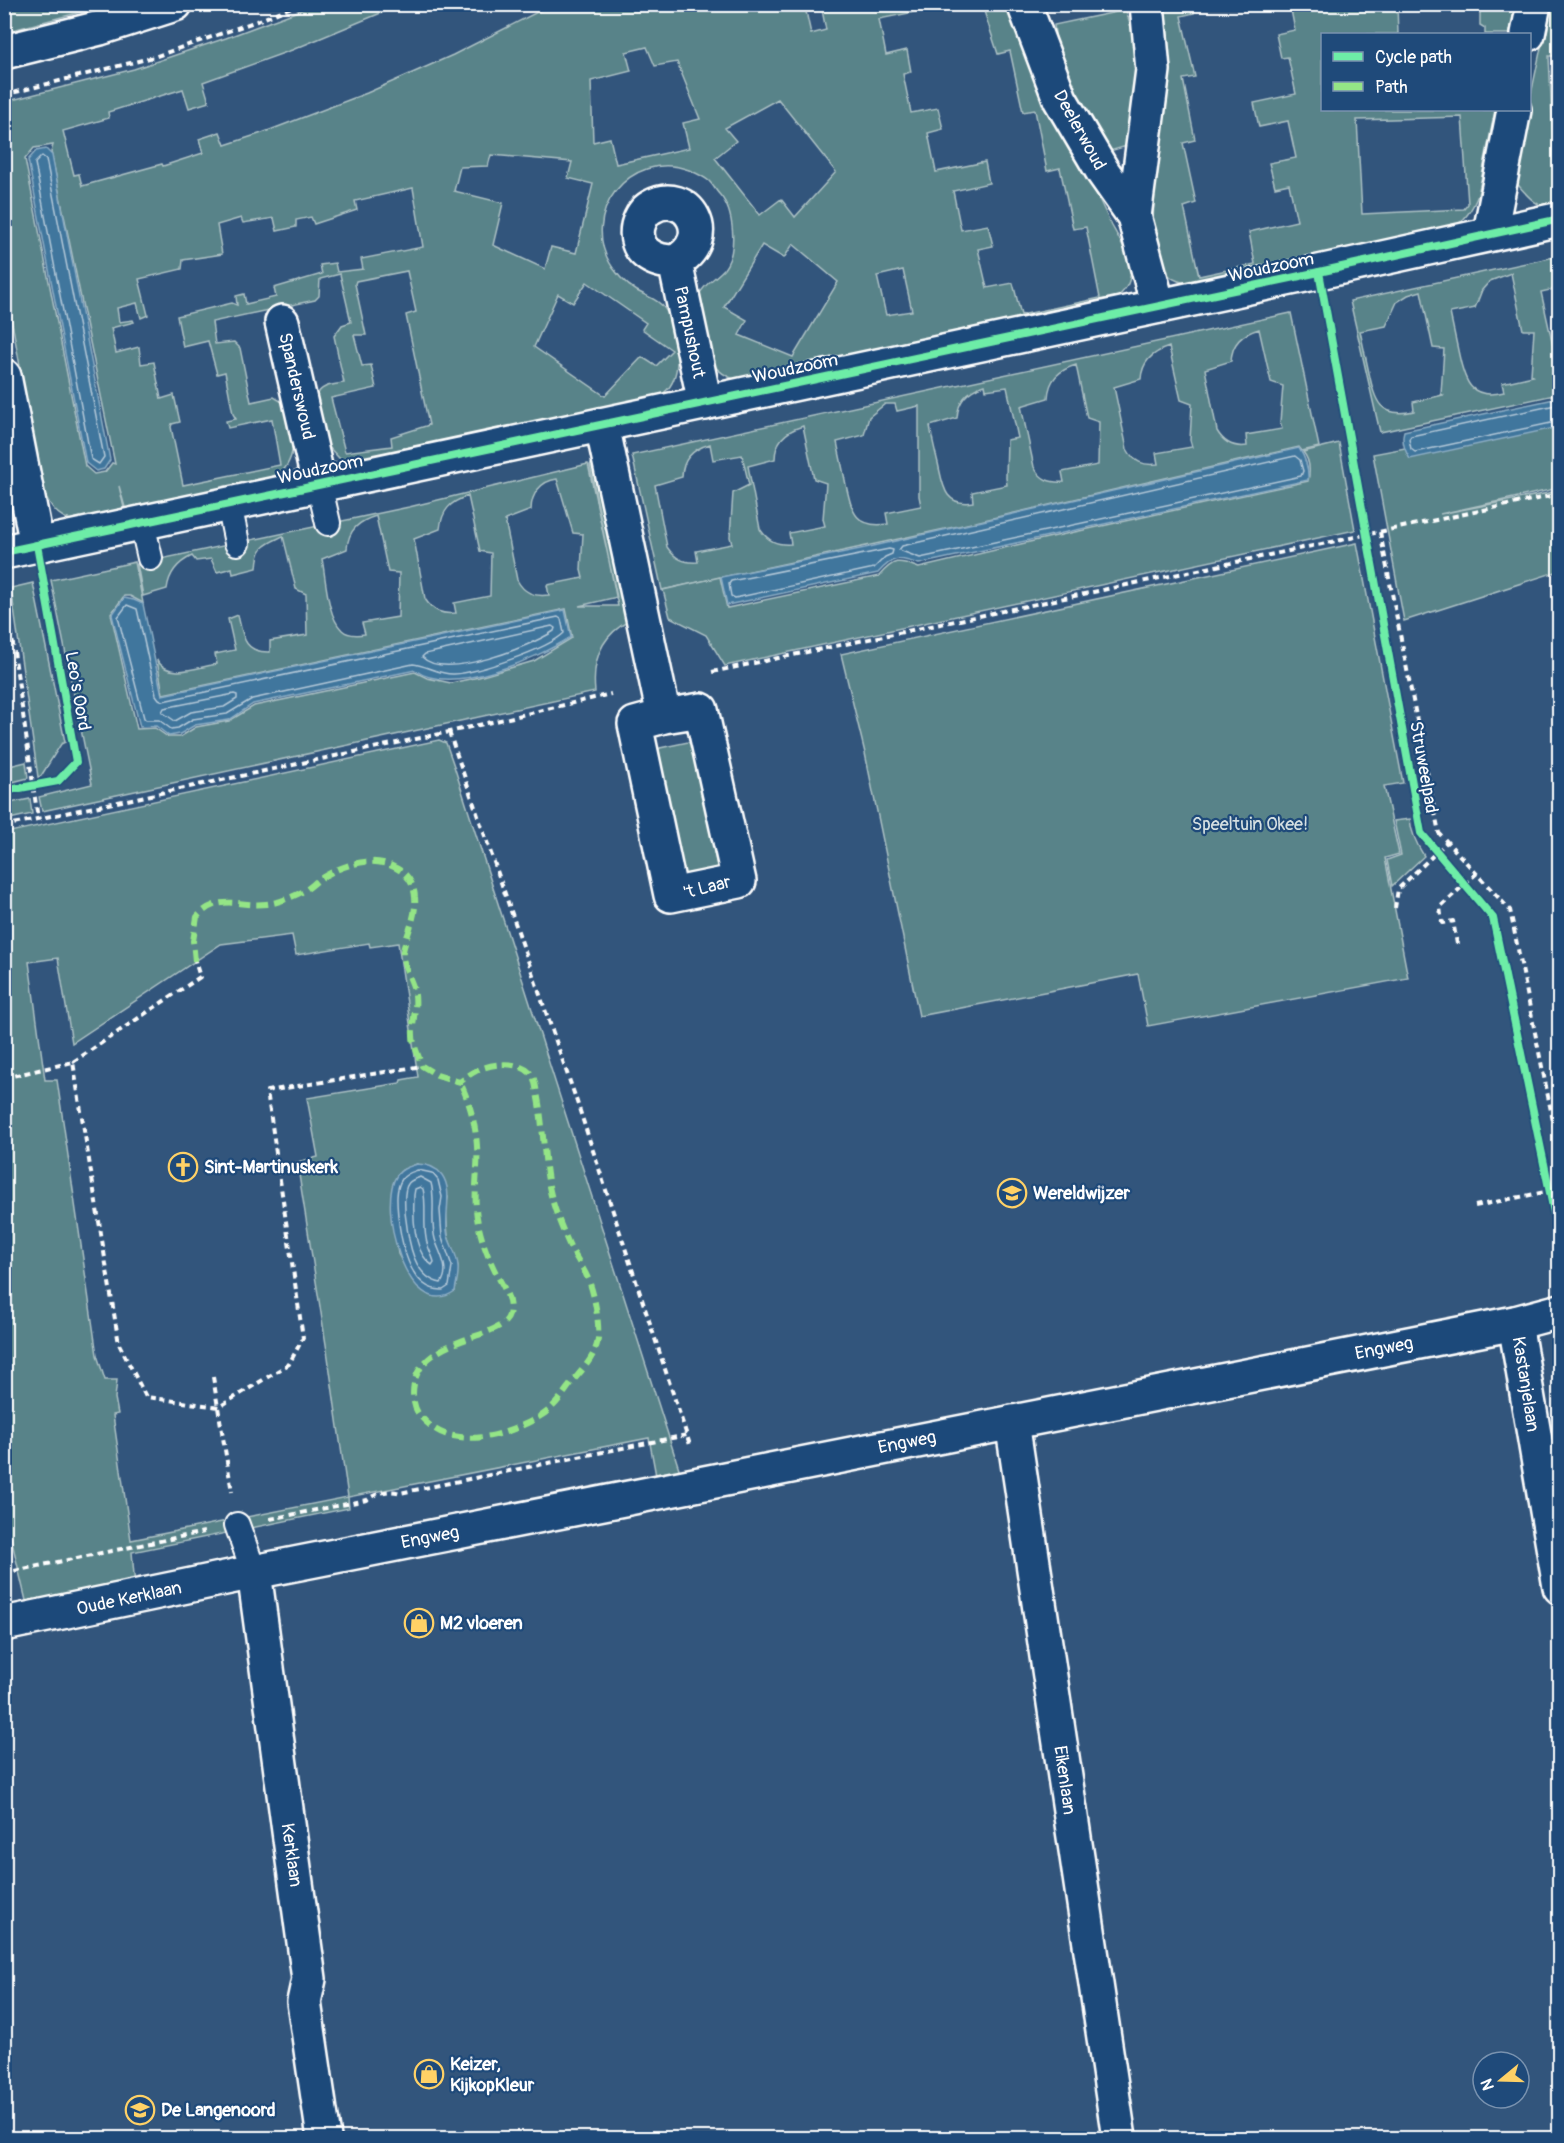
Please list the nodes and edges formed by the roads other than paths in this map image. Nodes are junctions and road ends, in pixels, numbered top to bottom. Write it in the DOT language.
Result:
graph roads {
  1 [pos="175,4"];
  2 [pos="1024,4"];
  3 [pos="1147,4"];
  4 [pos="1534,4"];
  5 [pos="1528,33"];
  6 [pos="4,52"];
  7 [pos="1514,111"];
  8 [pos="1134,216"];
  9 [pos="1560,219"];
  10 [pos="1490,233"];
  11 [pos="675,261"];
  12 [pos="1158,306"];
  13 [pos="282,322"];
  14 [pos="4,376"];
  15 [pos="705,403"];
  16 [pos="602,425"];
  17 [pos="319,484"];
  18 [pos="229,504"];
  19 [pos="142,522"];
  20 [pos="328,523"];
  21 [pos="237,543"];
  22 [pos="37,545"];
  23 [pos="4,552"];
  24 [pos="150,558"];
  25 [pos="664,716"];
  26 [pos="1560,1311"];
  27 [pos="1515,1323"];
  28 [pos="1012,1422"];
  29 [pos="237,1525"];
  30 [pos="254,1572"];
  31 [pos="1560,1587"];
  32 [pos="4,1624"];
  33 [pos="324,2139"];
  34 [pos="1119,2139"];
  1 -- 6 [label="street"];
  2 -- 8 [label="street, Deelerwoud"];
  3 -- 8 [label="street, Deelerwoud"];
  4 -- 5 [label="street"];
  7 -- 10 [label="street"];
  8 -- 12 [label="street, Deelerwoud"];
  9 -- 10 [label="street, Woudzoom"];
  10 -- 12 [label="street, Woudzoom"];
  11 -- 15 [label="street, Pampushout"];
  12 -- 15 [label="street, Woudzoom"];
  13 -- 17 [label="street, Spanderswoud"];
  14 -- 22 [label="street"];
  15 -- 16 [label="street, Woudzoom"];
  16 -- 17 [label="street, Woudzoom"];
  16 -- 25 [label="street"];
  17 -- 18 [label="street, Woudzoom"];
  17 -- 20 [label="lane"];
  18 -- 19 [label="street, Woudzoom"];
  18 -- 21 [label="lane"];
  19 -- 22 [label="street, Woudzoom"];
  19 -- 24 [label="lane"];
  22 -- 23 [label="street, Woudzoom"];
  25 -- 25 [label="street, 't Laar"];
  26 -- 27 [label="street, Engweg"];
  27 -- 28 [label="street, Engweg"];
  27 -- 31 [label="street, Kastanjelaan"];
  28 -- 30 [label="street, Engweg"];
  28 -- 34 [label="street, Eikenlaan"];
  29 -- 30 [label="lane"];
  30 -- 32 [label="street, Oude Kerklaan"];
  30 -- 33 [label="street, Kerklaan"];
}
